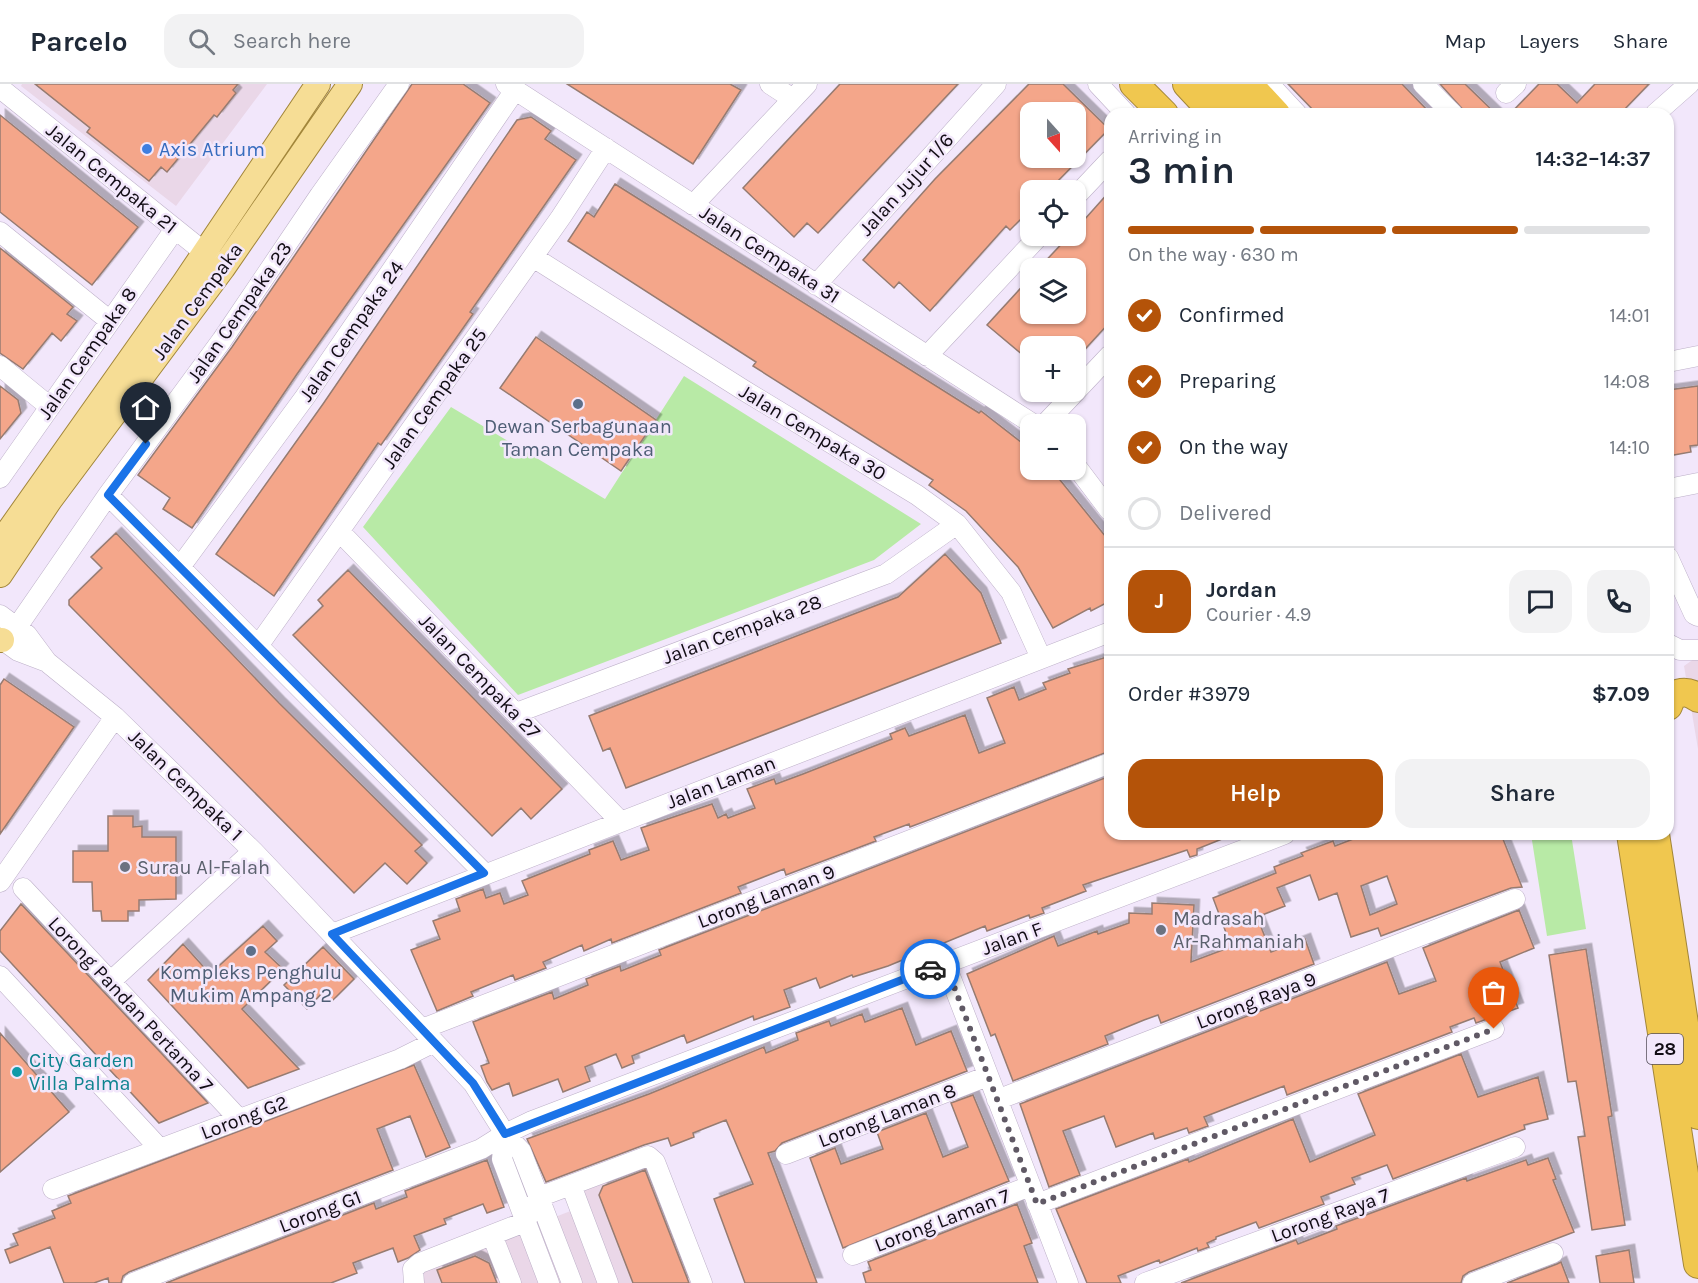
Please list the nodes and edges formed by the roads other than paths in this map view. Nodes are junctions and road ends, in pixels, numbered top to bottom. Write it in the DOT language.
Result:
graph roads {
  1 [pos="318,84"];
  2 [pos="350,84"];
  3 [pos="399,84"];
  4 [pos="770,84"];
  5 [pos="807,84"];
  6 [pos="996,84"];
  7 [pos="1098,84"];
  8 [pos="1134,84"];
  9 [pos="1187,84"];
  10 [pos="1218,84"];
  11 [pos="1248,84"];
  12 [pos="1269,84"];
  13 [pos="1423,84"];
  14 [pos="1689,84"];
  15 [pos="511,87"];
  16 [pos="0,88"];
  17 [pos="792,99"];
  18 [pos="1120,108"];
  19 [pos="1158,108"];
  20 [pos="1209,108"];
  21 [pos="1240,108"];
  22 [pos="1270,108"];
  23 [pos="1291,108"];
  24 [pos="1447,108"];
  25 [pos="1662,108"];
  26 [pos="606,148"];
  27 [pos="1104,166"];
  28 [pos="1086,185"];
  29 [pos="693,205"];
  30 [pos="175,229"];
  31 [pos="0,232"];
  32 [pos="1030,246"];
  33 [pos="533,257"];
  34 [pos="214,260"];
  35 [pos="816,285"];
  36 [pos="110,321"];
  37 [pos="927,356"];
  38 [pos="1698,357"];
  39 [pos="1104,361"];
  40 [pos="1674,361"];
  41 [pos="0,366"];
  42 [pos="50,406"];
  43 [pos="1054,414"];
  44 [pos="1020,416"];
  45 [pos="0,478"];
  46 [pos="1086,479"];
  47 [pos="1698,483"];
  48 [pos="1674,488"];
  49 [pos="108,495"];
  50 [pos="1104,503"];
  51 [pos="957,524"];
  52 [pos="340,532"];
  53 [pos="0,543"];
  54 [pos="180,567"];
  55 [pos="1674,570"];
  56 [pos="0,575"];
  57 [pos="0,615"];
  58 [pos="1698,616"];
  59 [pos="1104,634"];
  60 [pos="4,640"];
  61 [pos="258,646"];
  62 [pos="1674,648"];
  63 [pos="1698,650"];
  64 [pos="1041,658"];
  65 [pos="1674,695"];
  66 [pos="1698,698"];
  67 [pos="516,713"];
  68 [pos="115,717"];
  69 [pos="1104,765"];
  70 [pos="620,821"];
  71 [pos="1632,840"];
  72 [pos="1656,840"];
  73 [pos="1246,841"];
  74 [pos="253,851"];
  75 [pos="484,873"];
  76 [pos="0,882"];
  77 [pos="23,888"];
  78 [pos="1515,899"];
  79 [pos="332,934"];
  80 [pos="945,963"];
  81 [pos="0,976"];
  82 [pos="110,982"];
  83 [pos="1494,1029"];
  84 [pos="428,1036"];
  85 [pos="988,1076"];
  86 [pos="998,1100"];
  87 [pos="1698,1114"];
  88 [pos="238,1119"];
  89 [pos="505,1134"];
  90 [pos="1515,1147"];
  91 [pos="160,1149"];
  92 [pos="786,1154"];
  93 [pos="571,1185"];
  94 [pos="54,1189"];
  95 [pos="1034,1195"];
  96 [pos="539,1197"];
  97 [pos="525,1222"];
  98 [pos="492,1235"];
  99 [pos="1553,1253"];
  100 [pos="853,1255"];
  101 [pos="1698,1264"];
  102 [pos="133,1283"];
  103 [pos="414,1283"];
  104 [pos="511,1283"];
  105 [pos="549,1283"];
  106 [pos="572,1283"];
  107 [pos="608,1283"];
  108 [pos="702,1283"];
  109 [pos="1068,1283"];
  110 [pos="1145,1283"];
  111 [pos="1473,1283"];
  1 -- 34 [label="main road, Jalan Cempaka"];
  2 -- 34 [label="main road, Jalan Cempaka"];
  3 -- 49 [label="street, Jalan Cempaka 23"];
  4 -- 17 [label="street"];
  5 -- 17 [label="street"];
  6 -- 35 [label="street, Jalan Jujur 1/6"];
  7 -- 18 [label="street"];
  8 -- 19 [label="highway"];
  9 -- 20 [label="highway"];
  10 -- 21 [label="highway"];
  11 -- 22 [label="highway"];
  12 -- 23 [label="street"];
  13 -- 24 [label="street"];
  14 -- 25 [label="street"];
  15 -- 26 [label="street, Jalan Cempaka 31"];
  15 -- 54 [label="street, Jalan Cempaka 24"];
  16 -- 30 [label="street, Jalan Cempaka 21"];
  17 -- 29 [label="street"];
  26 -- 29 [label="street, Jalan Cempaka 31"];
  26 -- 33 [label="street, Jalan Cempaka 25"];
  27 -- 28 [label="street"];
  29 -- 35 [label="street, Jalan Cempaka 31"];
  30 -- 34 [label="street, Jalan Cempaka 21"];
  30 -- 36 [label="street, Jalan Cempaka 8"];
  31 -- 36 [label="street"];
  32 -- 37 [label="street"];
  33 -- 51 [label="street, Jalan Cempaka 30"];
  33 -- 52 [label="street, Jalan Cempaka 25"];
  34 -- 53 [label="main road, Jalan Cempaka"];
  34 -- 56 [label="main road, Jalan Cempaka"];
  35 -- 37 [label="street, Jalan Cempaka 31"];
  36 -- 42 [label="street, Jalan Cempaka 8"];
  37 -- 44 [label="street, Jalan Cempaka 31"];
  38 -- 40 [label="street"];
  39 -- 43 [label="street"];
  41 -- 42 [label="street"];
  42 -- 45 [label="street, Jalan Cempaka 8"];
  46 -- 50 [label="street"];
  47 -- 48 [label="street"];
  49 -- 54 [label="street"];
  49 -- 60 [label="street, Jalan Cempaka 23"];
  51 -- 64 [label="street, Jalan Cempaka 30"];
  51 -- 67 [label="street, Jalan Cempaka 28"];
  52 -- 61 [label="street, Jalan Cempaka 25"];
  52 -- 67 [label="street, Jalan Cempaka 27"];
  54 -- 61 [label="street"];
  55 -- 58 [label="street"];
  57 -- 60 [label="street, Jalan Cempaka 1"];
  59 -- 64 [label="street, Jalan Laman"];
  60 -- 68 [label="street, Jalan Cempaka 1"];
  61 -- 75 [label="street"];
  62 -- 63 [label="street"];
  64 -- 70 [label="street, Jalan Laman"];
  65 -- 66 [label="highway"];
  67 -- 70 [label="street, Jalan Cempaka 27"];
  68 -- 74 [label="street, Jalan Cempaka 1"];
  68 -- 76 [label="street"];
  69 -- 84 [label="street, Lorong Laman 9"];
  70 -- 75 [label="street, Jalan Laman"];
  71 -- 101 [label="highway, 28"];
  72 -- 87 [label="highway, 28"];
  73 -- 80 [label="street, Jalan F"];
  74 -- 79 [label="street, Jalan Cempaka 1"];
  74 -- 82 [label="street"];
  75 -- 79 [label="street, Jalan Laman"];
  77 -- 82 [label="street, Lorong Pandan Pertama 7"];
  78 -- 86 [label="street, Lorong Raya 9"];
  79 -- 84 [label="street, Jalan Cempaka 1"];
  80 -- 85 [label="street"];
  80 -- 89 [label="street, Jalan F"];
  81 -- 91 [label="street"];
  82 -- 88 [label="street, Lorong Pandan Pertama 7"];
  83 -- 95 [label="street, Lorong Laman 7"];
  84 -- 88 [label="street, Lorong G2"];
  84 -- 89 [label="street, Jalan Cempaka 1"];
  85 -- 86 [label="street"];
  85 -- 92 [label="street, Lorong Laman 8"];
  86 -- 95 [label="street"];
  88 -- 91 [label="street, Lorong G2"];
  89 -- 96 [label="street, Jalan Cempaka 1"];
  89 -- 97 [label="street"];
  89 -- 102 [label="street, Lorong G1"];
  90 -- 110 [label="street, Lorong Raya 7"];
  91 -- 94 [label="street, Lorong G2"];
  93 -- 96 [label="street"];
  93 -- 107 [label="street"];
  93 -- 108 [label="street"];
  95 -- 100 [label="street, Lorong Laman 7"];
  95 -- 109 [label="street"];
  96 -- 97 [label="street"];
  96 -- 106 [label="street, Jalan Cempaka 1"];
  97 -- 98 [label="street"];
  97 -- 105 [label="street"];
  98 -- 103 [label="street"];
  98 -- 104 [label="street"];
  99 -- 111 [label="street"];
}
